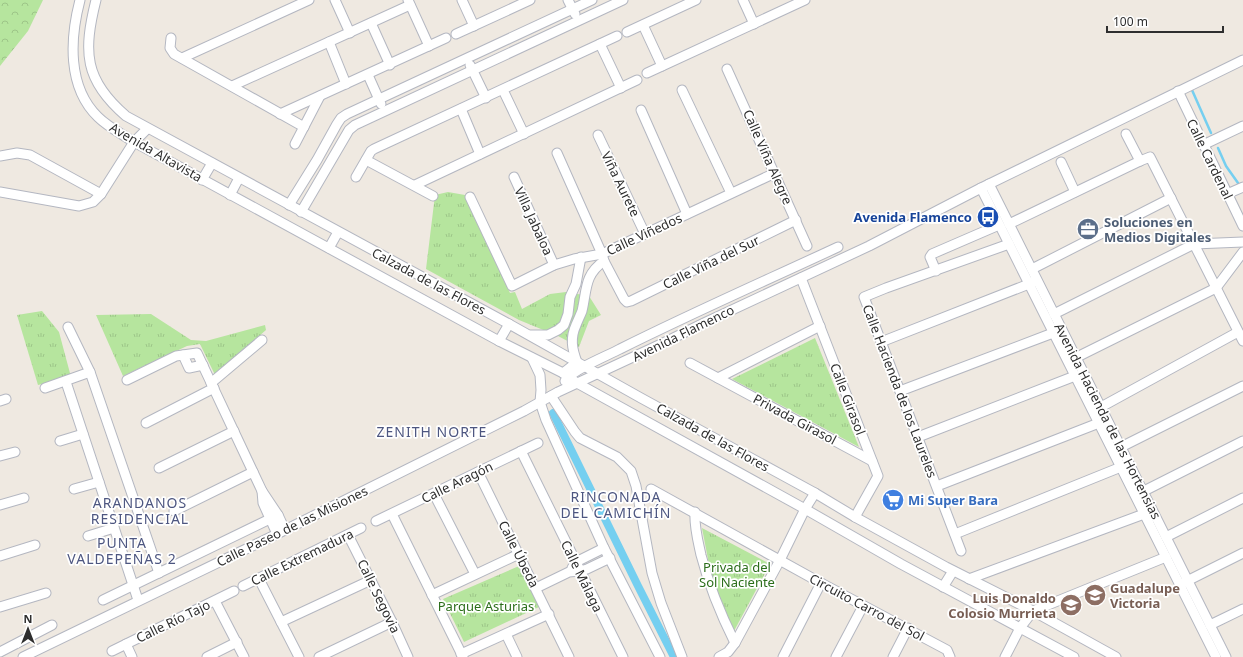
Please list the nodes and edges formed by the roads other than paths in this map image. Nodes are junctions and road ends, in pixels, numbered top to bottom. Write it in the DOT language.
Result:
graph roads {
  1 [pos="80,0"];
  2 [pos="96,0"];
  3 [pos="309,0"];
  4 [pos="335,0"];
  5 [pos="462,0"];
  6 [pos="530,0"];
  7 [pos="568,0"];
  8 [pos="592,0"];
  9 [pos="623,0"];
  10 [pos="696,0"];
  11 [pos="743,0"];
  12 [pos="805,0"];
  13 [pos="409,2"];
  14 [pos="794,2"];
  15 [pos="573,9"];
  16 [pos="578,21"];
  17 [pos="371,23"];
  18 [pos="754,24"];
  19 [pos="643,25"];
  20 [pos="474,26"];
  21 [pos="350,32"];
  22 [pos="627,32"];
  23 [pos="456,34"];
  24 [pos="617,36"];
  25 [pos="171,38"];
  26 [pos="446,38"];
  27 [pos="328,42"];
  28 [pos="600,44"];
  29 [pos="429,46"];
  30 [pos="72,50"];
  31 [pos="88,50"];
  32 [pos="182,58"];
  33 [pos="467,58"];
  34 [pos="1243,60"];
  35 [pos="390,65"];
  36 [pos="662,66"];
  37 [pos="727,69"];
  38 [pos="473,70"];
  39 [pos="647,73"];
  40 [pos="368,75"];
  41 [pos="637,80"];
  42 [pos="346,84"];
  43 [pos="232,86"];
  44 [pos="621,88"];
  45 [pos="503,90"];
  46 [pos="682,90"];
  47 [pos="1178,91"];
  48 [pos="320,96"];
  49 [pos="486,98"];
  50 [pos="379,99"];
  51 [pos="460,109"];
  52 [pos="641,110"];
  53 [pos="384,111"];
  54 [pos="280,114"];
  55 [pos="1243,126"];
  56 [pos="304,127"];
  57 [pos="147,129"];
  58 [pos="524,134"];
  59 [pos="1126,134"];
  60 [pos="598,135"];
  61 [pos="134,142"];
  62 [pos="295,144"];
  63 [pos="1203,145"];
  64 [pos="557,153"];
  65 [pos="480,154"];
  66 [pos="0,156"];
  67 [pos="366,160"];
  68 [pos="1140,160"];
  69 [pos="1061,162"];
  70 [pos="212,163"];
  71 [pos="774,173"];
  72 [pos="356,177"];
  73 [pos="238,178"];
  74 [pos="514,178"];
  75 [pos="202,180"];
  76 [pos="415,185"];
  77 [pos="985,186"];
  78 [pos="1243,187"];
  79 [pos="0,192"];
  80 [pos="1075,192"];
  81 [pos="731,193"];
  82 [pos="101,194"];
  83 [pos="1227,194"];
  84 [pos="230,195"];
  85 [pos="434,196"];
  86 [pos="470,197"];
  87 [pos="1171,198"];
  88 [pos="288,205"];
  89 [pos="301,212"];
  90 [pos="687,214"];
  91 [pos="310,217"];
  92 [pos="796,220"];
  93 [pos="1009,224"];
  94 [pos="999,225"];
  95 [pos="1243,226"];
  96 [pos="338,232"];
  97 [pos="303,233"];
  98 [pos="645,234"];
  99 [pos="1243,242"];
  100 [pos="1009,244"];
  101 [pos="1194,244"];
  102 [pos="807,246"];
  103 [pos="838,247"];
  104 [pos="329,248"];
  105 [pos="1243,252"];
  106 [pos="581,257"];
  107 [pos="603,257"];
  108 [pos="554,265"];
  109 [pos="579,268"];
  110 [pos="1032,269"];
  111 [pos="936,271"];
  112 [pos="590,274"];
  113 [pos="801,278"];
  114 [pos="1033,282"];
  115 [pos="1216,288"];
  116 [pos="698,311"];
  117 [pos="1054,314"];
  118 [pos="704,323"];
  119 [pos="509,324"];
  120 [pos="820,326"];
  121 [pos="68,327"];
  122 [pos="558,330"];
  123 [pos="1238,332"];
  124 [pos="1053,333"];
  125 [pos="529,335"];
  126 [pos="572,339"];
  127 [pos="262,340"];
  128 [pos="499,341"];
  129 [pos="1243,341"];
  130 [pos="881,342"];
  131 [pos="183,355"];
  132 [pos="532,358"];
  133 [pos="1072,360"];
  134 [pos="690,363"];
  135 [pos="581,364"];
  136 [pos="203,365"];
  137 [pos="90,372"];
  138 [pos="598,374"];
  139 [pos="565,375"];
  140 [pos="1075,376"];
  141 [pos="718,378"];
  142 [pos="127,380"];
  143 [pos="66,382"];
  144 [pos="577,383"];
  145 [pos="212,386"];
  146 [pos="1243,386"];
  147 [pos="45,388"];
  148 [pos="900,390"];
  149 [pos="554,394"];
  150 [pos="540,402"];
  151 [pos="1101,407"];
  152 [pos="1108,420"];
  153 [pos="146,423"];
  154 [pos="1099,424"];
  155 [pos="234,431"];
  156 [pos="83,434"];
  157 [pos="918,437"];
  158 [pos="60,441"];
  159 [pos="1243,441"];
  160 [pos="538,443"];
  161 [pos="1121,447"];
  162 [pos="521,451"];
  163 [pos="15,452"];
  164 [pos="0,456"];
  165 [pos="872,461"];
  166 [pos="1121,467"];
  167 [pos="159,468"];
  168 [pos="253,472"];
  169 [pos="478,472"];
  170 [pos="99,482"];
  171 [pos="937,486"];
  172 [pos="74,489"];
  173 [pos="651,489"];
  174 [pos="815,493"];
  175 [pos="1139,493"];
  176 [pos="434,494"];
  177 [pos="24,498"];
  178 [pos="1243,498"];
  179 [pos="0,505"];
  180 [pos="805,509"];
  181 [pos="174,511"];
  182 [pos="695,512"];
  183 [pos="392,514"];
  184 [pos="1144,514"];
  185 [pos="274,517"];
  186 [pos="855,517"];
  187 [pos="376,521"];
  188 [pos="114,528"];
  189 [pos="361,528"];
  190 [pos="281,532"];
  191 [pos="955,534"];
  192 [pos="348,535"];
  193 [pos="88,536"];
  194 [pos="1166,537"];
  195 [pos="35,546"];
  196 [pos="604,548"];
  197 [pos="961,551"];
  198 [pos="1243,553"];
  199 [pos="519,554"];
  200 [pos="0,556"];
  201 [pos="1166,557"];
  202 [pos="610,558"];
  203 [pos="780,560"];
  204 [pos="576,562"];
  205 [pos="580,571"];
  206 [pos="953,571"];
  207 [pos="569,572"];
  208 [pos="159,573"];
  209 [pos="475,574"];
  210 [pos="259,579"];
  211 [pos="969,579"];
  212 [pos="371,580"];
  213 [pos="1184,582"];
  214 [pos="821,583"];
  215 [pos="134,586"];
  216 [pos="243,586"];
  217 [pos="943,587"];
  218 [pos="536,588"];
  219 [pos="234,591"];
  220 [pos="46,593"];
  221 [pos="432,595"];
  222 [pos="103,600"];
  223 [pos="138,600"];
  224 [pos="215,601"];
  225 [pos="863,606"];
  226 [pos="0,607"];
  227 [pos="1243,609"];
  228 [pos="1032,612"];
  229 [pos="549,614"];
  230 [pos="281,622"];
  231 [pos="392,622"];
  232 [pos="1210,626"];
  233 [pos="908,628"];
  234 [pos="1020,628"];
  235 [pos="506,634"];
  236 [pos="55,642"];
  237 [pos="237,642"];
  238 [pos="735,643"];
  239 [pos="126,644"];
  240 [pos="112,651"];
  241 [pos="0,652"];
  242 [pos="1061,654"];
  243 [pos="462,656"];
  244 [pos="724,656"];
  245 [pos="23,657"];
  246 [pos="132,657"];
  247 [pos="207,657"];
  248 [pos="244,657"];
  249 [pos="299,657"];
  250 [pos="320,657"];
  251 [pos="408,657"];
  252 [pos="517,657"];
  253 [pos="569,657"];
  254 [pos="623,657"];
  255 [pos="660,657"];
  256 [pos="682,657"];
  257 [pos="783,657"];
  258 [pos="836,657"];
  259 [pos="893,657"];
  260 [pos="950,657"];
  261 [pos="1005,657"];
  262 [pos="1074,657"];
  263 [pos="1116,657"];
  264 [pos="1216,657"];
  265 [pos="1226,657"];
  1 -- 30 [label="street, Avenida Altavista"];
  2 -- 31 [label="street, Avenida Altavista"];
  3 -- 32 [label="street"];
  4 -- 21 [label="street"];
  5 -- 20 [label="street"];
  6 -- 20 [label="street"];
  7 -- 15 [label="street"];
  8 -- 15 [label="street"];
  9 -- 16 [label="street"];
  10 -- 19 [label="street"];
  11 -- 18 [label="street"];
  12 -- 14 [label="street"];
  13 -- 17 [label="street"];
  13 -- 29 [label="street"];
  14 -- 18 [label="street"];
  15 -- 16 [label="street"];
  15 -- 33 [label="street"];
  16 -- 38 [label="street"];
  17 -- 21 [label="street"];
  17 -- 35 [label="street"];
  18 -- 36 [label="street"];
  19 -- 22 [label="street"];
  19 -- 36 [label="street"];
  20 -- 23 [label="street"];
  21 -- 27 [label="street"];
  24 -- 28 [label="street"];
  25 -- 32 [label="street"];
  26 -- 29 [label="street"];
  27 -- 42 [label="street"];
  27 -- 43 [label="street"];
  28 -- 44 [label="street"];
  28 -- 45 [label="street"];
  29 -- 35 [label="street"];
  30 -- 31 [label="street"];
  30 -- 61 [label="street, Avenida Altavista"];
  31 -- 57 [label="street, Avenida Altavista"];
  32 -- 43 [label="street"];
  33 -- 38 [label="street"];
  33 -- 50 [label="street"];
  34 -- 47 [label="street, Avenida Flamenco"];
  35 -- 40 [label="street"];
  36 -- 39 [label="street"];
  37 -- 71 [label="street, Calle Viña Alegre"];
  38 -- 49 [label="street"];
  38 -- 53 [label="street"];
  40 -- 42 [label="street"];
  40 -- 50 [label="street"];
  41 -- 44 [label="street"];
  42 -- 48 [label="street"];
  43 -- 54 [label="street"];
  44 -- 58 [label="street"];
  45 -- 49 [label="street"];
  45 -- 58 [label="street"];
  46 -- 81 [label="street"];
  47 -- 63 [label="street, Calle Cardenal"];
  47 -- 77 [label="street, Avenida Flamenco"];
  48 -- 54 [label="street"];
  48 -- 56 [label="street"];
  49 -- 51 [label="street"];
  50 -- 53 [label="street"];
  50 -- 88 [label="street"];
  51 -- 65 [label="street"];
  51 -- 67 [label="street"];
  52 -- 90 [label="street"];
  53 -- 89 [label="street"];
  54 -- 56 [label="street"];
  55 -- 63 [label="street"];
  56 -- 62 [label="street"];
  57 -- 61 [label="street"];
  57 -- 70 [label="street, Avenida Altavista"];
  58 -- 65 [label="street"];
  59 -- 68 [label="street"];
  60 -- 98 [label="street, Viña Aurete"];
  61 -- 75 [label="street, Avenida Altavista"];
  61 -- 82 [label="street"];
  63 -- 83 [label="street, Calle Cardenal"];
  64 -- 107 [label="street"];
  65 -- 76 [label="street"];
  66 -- 82 [label="street"];
  67 -- 72 [label="street"];
  67 -- 76 [label="street"];
  68 -- 80 [label="street"];
  68 -- 87 [label="street"];
  69 -- 80 [label="street"];
  70 -- 73 [label="street, Avenida Altavista"];
  70 -- 75 [label="street"];
  71 -- 81 [label="street, Calle Viñedos"];
  71 -- 92 [label="street, Calle Viña Alegre"];
  73 -- 84 [label="street"];
  73 -- 88 [label="street, Avenida Altavista"];
  74 -- 108 [label="street, Villa Jabaloa"];
  75 -- 84 [label="street, Avenida Altavista"];
  76 -- 85 [label="street"];
  77 -- 93 [label="street, Avenida Hacienda de las Hortensias"];
  77 -- 94 [label="street, Avenida Hacienda de las Hortensias"];
  77 -- 113 [label="street, Avenida Flamenco"];
  78 -- 83 [label="street"];
  79 -- 82 [label="street"];
  80 -- 93 [label="street"];
  81 -- 90 [label="street, Calle Viñedos"];
  83 -- 95 [label="street, Calle Cardenal"];
  84 -- 97 [label="street, Avenida Altavista"];
  86 -- 108 [label="street, Calle Viñedos"];
  87 -- 101 [label="street"];
  87 -- 110 [label="street"];
  88 -- 89 [label="street, Avenida Altavista"];
  89 -- 91 [label="street, Avenida Altavista"];
  90 -- 98 [label="street, Calle Viñedos"];
  91 -- 96 [label="street, Calzada de las Flores"];
  92 -- 102 [label="street, Calle Viña Alegre"];
  92 -- 107 [label="street, Calle Viña del Sur"];
  93 -- 110 [label="street, Avenida Hacienda de las Hortensias"];
  94 -- 100 [label="street, Avenida Hacienda de las Hortensias"];
  94 -- 111 [label="street"];
  96 -- 104 [label="street"];
  96 -- 119 [label="street, Calzada de las Flores"];
  97 -- 104 [label="street, Calzada de las Flores"];
  98 -- 107 [label="street, Calle Viñedos"];
  99 -- 101 [label="street"];
  100 -- 111 [label="street"];
  100 -- 114 [label="street, Avenida Hacienda de las Hortensias"];
  101 -- 115 [label="street"];
  101 -- 117 [label="street"];
  103 -- 116 [label="street, Avenida Flamenco"];
  104 -- 128 [label="street, Calzada de las Flores"];
  105 -- 115 [label="street"];
  106 -- 107 [label="street, Calle Viñedos"];
  106 -- 108 [label="street, Calle Viñedos"];
  106 -- 109 [label="street"];
  107 -- 112 [label="street"];
  109 -- 112 [label="street"];
  109 -- 122 [label="street"];
  110 -- 114 [label="street, Avenida Hacienda de las Hortensias"];
  111 -- 130 [label="street, Calle Hacienda de los Laureles"];
  112 -- 126 [label="street"];
  113 -- 118 [label="street, Avenida Flamenco"];
  113 -- 120 [label="street, Calle Girasol"];
  114 -- 117 [label="street, Avenida Hacienda de las Hortensias"];
  114 -- 124 [label="street, Avenida Hacienda de las Hortensias"];
  114 -- 130 [label="street"];
  115 -- 123 [label="street"];
  115 -- 133 [label="street"];
  116 -- 118 [label="street"];
  116 -- 135 [label="street, Avenida Flamenco"];
  117 -- 133 [label="street, Avenida Hacienda de las Hortensias"];
  118 -- 138 [label="street, Avenida Flamenco"];
  119 -- 125 [label="street, Calzada de las Flores"];
  119 -- 128 [label="street"];
  120 -- 141 [label="street"];
  120 -- 165 [label="street, Calle Girasol"];
  121 -- 137 [label="street"];
  122 -- 125 [label="street"];
  122 -- 126 [label="street"];
  123 -- 129 [label="street"];
  123 -- 151 [label="street"];
  124 -- 133 [label="street, Avenida Hacienda de las Hortensias"];
  124 -- 148 [label="street"];
  125 -- 135 [label="street, Calzada de las Flores"];
  126 -- 135 [label="street"];
  127 -- 145 [label="street"];
  128 -- 132 [label="street, Calzada de las Flores"];
  130 -- 148 [label="street, Calle Hacienda de los Laureles"];
  131 -- 136 [label="street"];
  131 -- 136 [label="street"];
  131 -- 142 [label="street"];
  132 -- 139 [label="street, Calzada de las Flores"];
  132 -- 150 [label="street"];
  133 -- 140 [label="street, Avenida Hacienda de las Hortensias"];
  133 -- 151 [label="street, Avenida Hacienda de las Hortensias"];
  134 -- 141 [label="street, Privada Girasol"];
  135 -- 138 [label="street, Calzada de las Flores"];
  135 -- 139 [label="street, Avenida Flamenco"];
  136 -- 145 [label="street"];
  137 -- 143 [label="street"];
  137 -- 208 [label="street"];
  138 -- 144 [label="street, Avenida Flamenco"];
  138 -- 174 [label="street, Calzada de las Flores"];
  139 -- 144 [label="street, Calzada de las Flores"];
  139 -- 149 [label="street, Calle Paseo de las Misiones"];
  140 -- 154 [label="street, Avenida Hacienda de las Hortensias"];
  140 -- 157 [label="street"];
  141 -- 165 [label="street, Privada Girasol"];
  143 -- 147 [label="street"];
  143 -- 156 [label="street"];
  144 -- 149 [label="street, Calle Paseo de las Misiones"];
  144 -- 180 [label="street, Calzada de las Flores"];
  145 -- 153 [label="street"];
  145 -- 155 [label="street"];
  146 -- 161 [label="street"];
  148 -- 157 [label="street, Calle Hacienda de los Laureles"];
  149 -- 150 [label="street, Calle Paseo de las Misiones"];
  149 -- 256 [label="street"];
  150 -- 190 [label="street, Calle Paseo de las Misiones"];
  150 -- 196 [label="street"];
  151 -- 152 [label="street, Avenida Hacienda de las Hortensias"];
  152 -- 154 [label="street"];
  152 -- 161 [label="street, Avenida Hacienda de las Hortensias"];
  154 -- 166 [label="street, Avenida Hacienda de las Hortensias"];
  154 -- 171 [label="street"];
  155 -- 167 [label="street"];
  155 -- 168 [label="street"];
  156 -- 158 [label="street"];
  156 -- 170 [label="street"];
  157 -- 171 [label="street, Calle Hacienda de los Laureles"];
  159 -- 175 [label="street"];
  160 -- 162 [label="street, Calle Aragón"];
  161 -- 175 [label="street, Avenida Hacienda de las Hortensias"];
  162 -- 169 [label="street, Calle Aragón"];
  162 -- 204 [label="street, Calle Málaga"];
  163 -- 164 [label="street"];
  165 -- 186 [label="street, Calle Girasol"];
  166 -- 175 [label="street, Avenida Hacienda de las Hortensias"];
  166 -- 191 [label="street"];
  168 -- 181 [label="street"];
  168 -- 185 [label="street"];
  169 -- 176 [label="street, Calle Aragón"];
  169 -- 199 [label="street, Calle Úbeda"];
  170 -- 172 [label="street"];
  170 -- 188 [label="street"];
  171 -- 191 [label="street, Calle Hacienda de los Laureles"];
  173 -- 182 [label="street, Circuito Carro del Sol"];
  174 -- 180 [label="street"];
  174 -- 186 [label="street, Calzada de las Flores"];
  175 -- 184 [label="street, Avenida Hacienda de las Hortensias"];
  175 -- 194 [label="street, Avenida Hacienda de las Hortensias"];
  176 -- 183 [label="street, Calle Aragón"];
  176 -- 209 [label="street"];
  177 -- 179 [label="street"];
  178 -- 194 [label="street"];
  180 -- 203 [label="street"];
  180 -- 217 [label="street, Calzada de las Flores"];
  182 -- 203 [label="street, Circuito Carro del Sol"];
  182 -- 238 [label="street"];
  183 -- 187 [label="street, Calle Aragón"];
  183 -- 221 [label="street"];
  184 -- 201 [label="street, Avenida Hacienda de las Hortensias"];
  184 -- 211 [label="street"];
  185 -- 190 [label="street"];
  185 -- 208 [label="street"];
  186 -- 206 [label="street, Calzada de las Flores"];
  188 -- 193 [label="street"];
  188 -- 215 [label="street"];
  189 -- 192 [label="street, Calle Extremadura"];
  190 -- 223 [label="street, Calle Paseo de las Misiones"];
  191 -- 197 [label="street, Calle Hacienda de los Laureles"];
  192 -- 210 [label="street, Calle Extremadura"];
  192 -- 212 [label="street, Calle Segovia"];
  194 -- 213 [label="street, Avenida Hacienda de las Hortensias"];
  195 -- 200 [label="street"];
  196 -- 202 [label="street"];
  196 -- 204 [label="street"];
  198 -- 213 [label="street"];
  199 -- 209 [label="street"];
  199 -- 218 [label="street, Calle Úbeda"];
  201 -- 213 [label="street, Avenida Hacienda de las Hortensias"];
  201 -- 228 [label="street"];
  202 -- 205 [label="street"];
  202 -- 255 [label="street"];
  203 -- 214 [label="street, Circuito Carro del Sol"];
  203 -- 238 [label="street"];
  204 -- 205 [label="street, Calle Málaga"];
  204 -- 207 [label="street"];
  205 -- 207 [label="street"];
  205 -- 254 [label="street, Calle Málaga"];
  206 -- 211 [label="street, Calzada de las Flores"];
  206 -- 217 [label="street"];
  207 -- 218 [label="street"];
  208 -- 215 [label="street"];
  209 -- 221 [label="street"];
  210 -- 216 [label="street, Calle Extremadura"];
  210 -- 230 [label="street"];
  211 -- 228 [label="street, Calzada de las Flores"];
  212 -- 230 [label="street"];
  212 -- 231 [label="street, Calle Segovia"];
  213 -- 232 [label="street, Avenida Hacienda de las Hortensias"];
  213 -- 264 [label="street, Avenida Hacienda de las Hortensias"];
  214 -- 225 [label="street, Circuito Carro del Sol"];
  214 -- 257 [label="street"];
  215 -- 222 [label="street"];
  215 -- 223 [label="street"];
  217 -- 234 [label="street, Calzada de las Flores"];
  218 -- 229 [label="street, Calle Úbeda"];
  219 -- 224 [label="street, Calle Río Tajo"];
  220 -- 226 [label="street"];
  221 -- 243 [label="street"];
  223 -- 236 [label="street, Calle Paseo de las Misiones"];
  224 -- 237 [label="street"];
  224 -- 239 [label="street, Calle Río Tajo"];
  225 -- 233 [label="street, Circuito Carro del Sol"];
  225 -- 258 [label="street"];
  227 -- 232 [label="street"];
  228 -- 234 [label="street"];
  228 -- 263 [label="street, Calzada de las Flores"];
  229 -- 235 [label="street"];
  229 -- 253 [label="street, Calle Úbeda"];
  230 -- 249 [label="street"];
  231 -- 250 [label="street"];
  231 -- 251 [label="street, Calle Segovia"];
  232 -- 265 [label="street, Avenida Hacienda de las Hortensias"];
  233 -- 259 [label="street"];
  233 -- 260 [label="street, Circuito Carro del Sol"];
  234 -- 242 [label="street, Calzada de las Flores"];
  234 -- 261 [label="street"];
  235 -- 243 [label="street"];
  235 -- 252 [label="street"];
  236 -- 241 [label="street"];
  236 -- 245 [label="street, Calle Paseo de las Misiones"];
  237 -- 247 [label="street"];
  237 -- 248 [label="street"];
  238 -- 244 [label="street"];
  239 -- 240 [label="street, Calle Río Tajo"];
  239 -- 246 [label="street"];
  242 -- 262 [label="street, Calzada de las Flores"];
}
